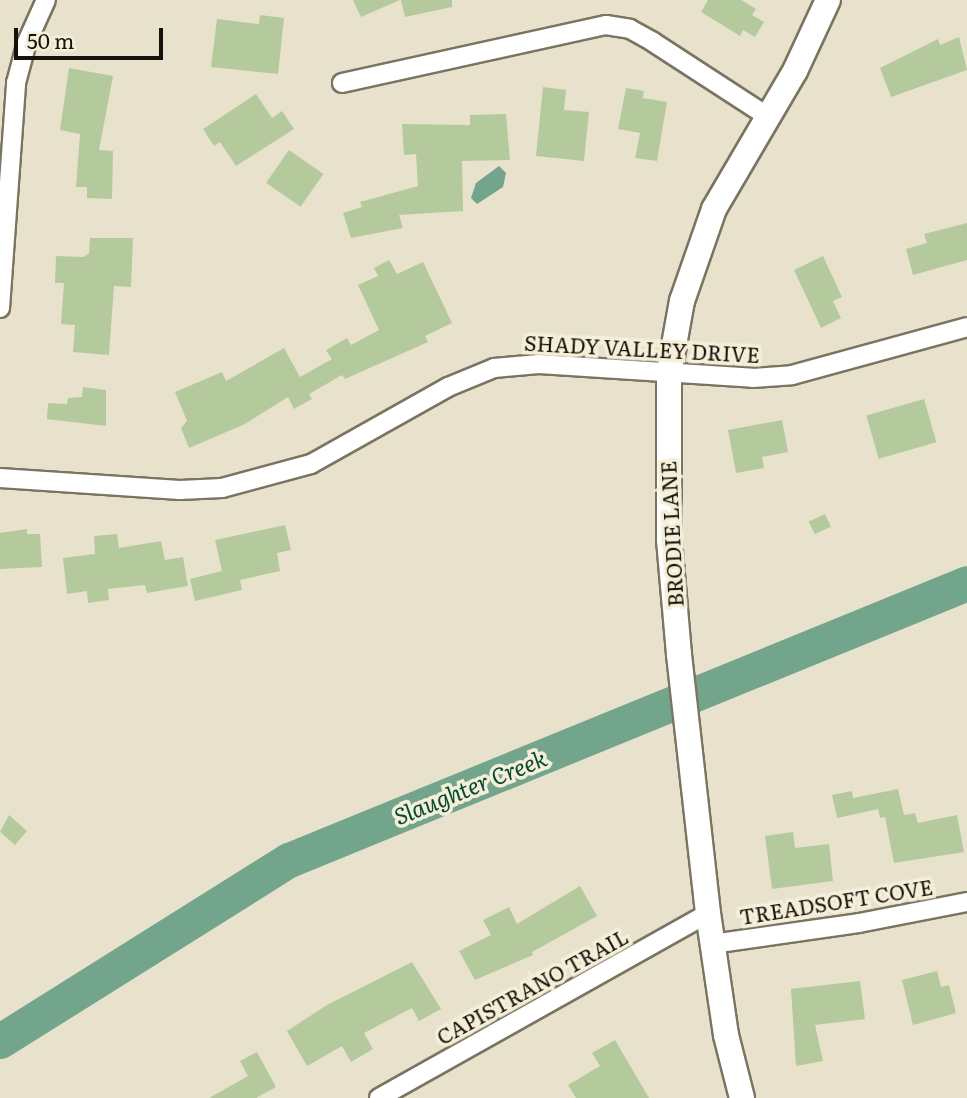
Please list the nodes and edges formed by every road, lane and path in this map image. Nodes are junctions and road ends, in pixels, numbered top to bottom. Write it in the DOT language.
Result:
graph roads {
  1 [pos="46,0"];
  2 [pos="828,0"];
  3 [pos="342,83"];
  4 [pos="767,116"];
  5 [pos="0,309"];
  6 [pos="967,327"];
  7 [pos="669,373"];
  8 [pos="0,478"];
  9 [pos="967,902"];
  10 [pos="708,913"];
  11 [pos="712,944"];
  12 [pos="379,1098"];
  13 [pos="742,1098"];
  1 -- 5 [label="street"];
  2 -- 4 [label="main road, BRODIE LANE"];
  3 -- 4 [label="street"];
  4 -- 7 [label="main road, BRODIE LANE"];
  6 -- 7 [label="street, SHADY VALLEY DRIVE"];
  7 -- 8 [label="street, SHADY VALLEY DRIVE"];
  7 -- 10 [label="main road, BRODIE LANE"];
  9 -- 11 [label="street, TREADSOFT COVE"];
  10 -- 11 [label="main road, BRODIE LANE"];
  10 -- 12 [label="street, CAPISTRANO TRAIL"];
  11 -- 13 [label="main road, BRODIE LANE"];
}
